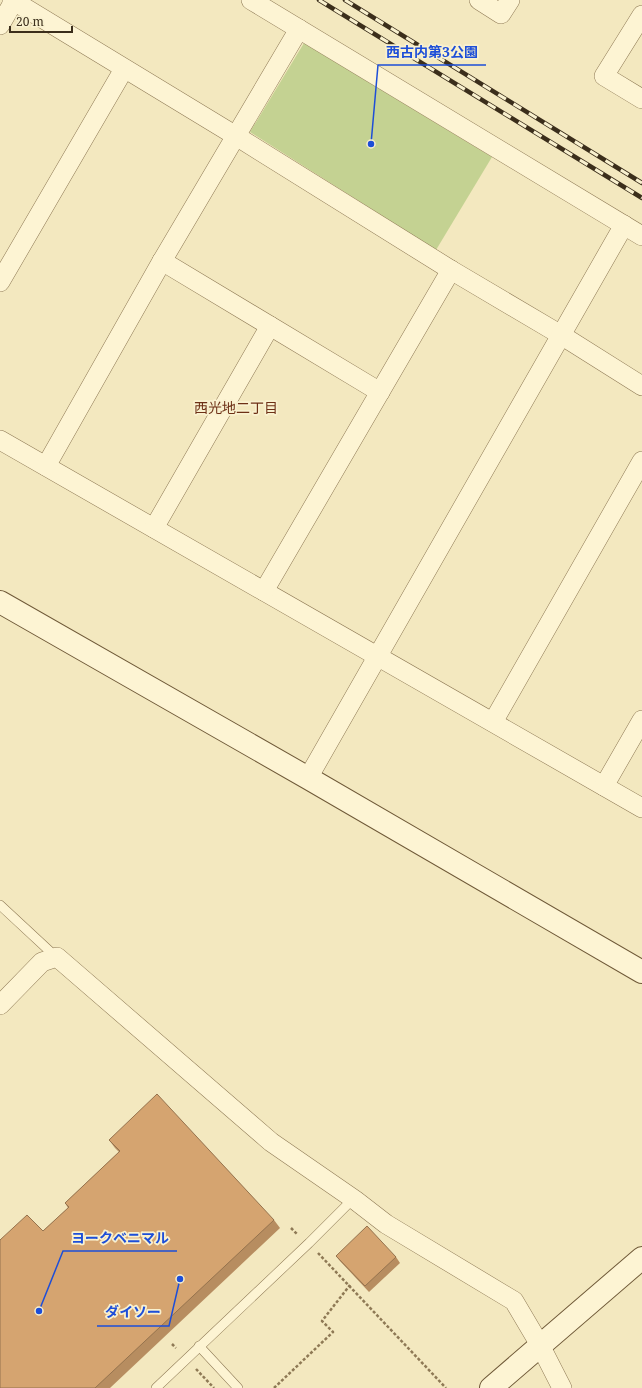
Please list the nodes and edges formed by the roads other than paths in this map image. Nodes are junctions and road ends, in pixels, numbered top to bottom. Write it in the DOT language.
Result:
graph roads {
  1 [pos="251,0"];
  2 [pos="479,0"];
  3 [pos="510,0"];
  4 [pos="13,1"];
  5 [pos="642,15"];
  6 [pos="0,26"];
  7 [pos="299,29"];
  8 [pos="124,68"];
  9 [pos="642,99"];
  10 [pos="236,136"];
  11 [pos="624,225"];
  12 [pos="642,236"];
  13 [pos="162,261"];
  14 [pos="451,270"];
  15 [pos="0,282"];
  16 [pos="270,326"];
  17 [pos="561,335"];
  18 [pos="642,386"];
  19 [pos="380,392"];
  20 [pos="0,440"];
  21 [pos="642,461"];
  22 [pos="46,466"];
  23 [pos="154,528"];
  24 [pos="264,591"];
  25 [pos="0,602"];
  26 [pos="377,656"];
  27 [pos="642,720"];
  28 [pos="493,722"];
  29 [pos="308,778"];
  30 [pos="604,786"];
  31 [pos="642,808"];
  32 [pos="0,905"];
  33 [pos="57,958"];
  34 [pos="642,972"];
  35 [pos="0,1005"];
  36 [pos="354,1200"];
  37 [pos="642,1258"];
  38 [pos="540,1345"];
  39 [pos="199,1346"];
  40 [pos="156,1388"];
  41 [pos="238,1388"];
  42 [pos="491,1388"];
  43 [pos="562,1388"];
  1 -- 7 [label="street"];
  2 -- 3 [label="street"];
  4 -- 6 [label="street"];
  4 -- 8 [label="street"];
  5 -- 9 [label="street"];
  7 -- 10 [label="street"];
  7 -- 11 [label="street"];
  8 -- 10 [label="street"];
  8 -- 15 [label="street"];
  10 -- 13 [label="street"];
  10 -- 14 [label="street"];
  11 -- 12 [label="street"];
  11 -- 17 [label="street"];
  13 -- 16 [label="street"];
  13 -- 22 [label="street"];
  14 -- 17 [label="street"];
  14 -- 19 [label="street"];
  16 -- 19 [label="street"];
  16 -- 23 [label="street"];
  17 -- 18 [label="street"];
  17 -- 26 [label="street"];
  19 -- 24 [label="street"];
  20 -- 22 [label="street"];
  21 -- 28 [label="street"];
  22 -- 23 [label="street"];
  23 -- 24 [label="street"];
  24 -- 26 [label="street"];
  25 -- 29 [label="street"];
  26 -- 28 [label="street"];
  26 -- 29 [label="street"];
  27 -- 30 [label="street"];
  28 -- 30 [label="street"];
  29 -- 34 [label="street"];
  30 -- 31 [label="street"];
  32 -- 33 [label="lane"];
  33 -- 35 [label="street"];
  33 -- 36 [label="street"];
  36 -- 38 [label="street"];
  36 -- 39 [label="lane"];
  37 -- 38 [label="street"];
  38 -- 42 [label="street"];
  38 -- 43 [label="street"];
  39 -- 40 [label="lane"];
  39 -- 41 [label="lane"];
}
